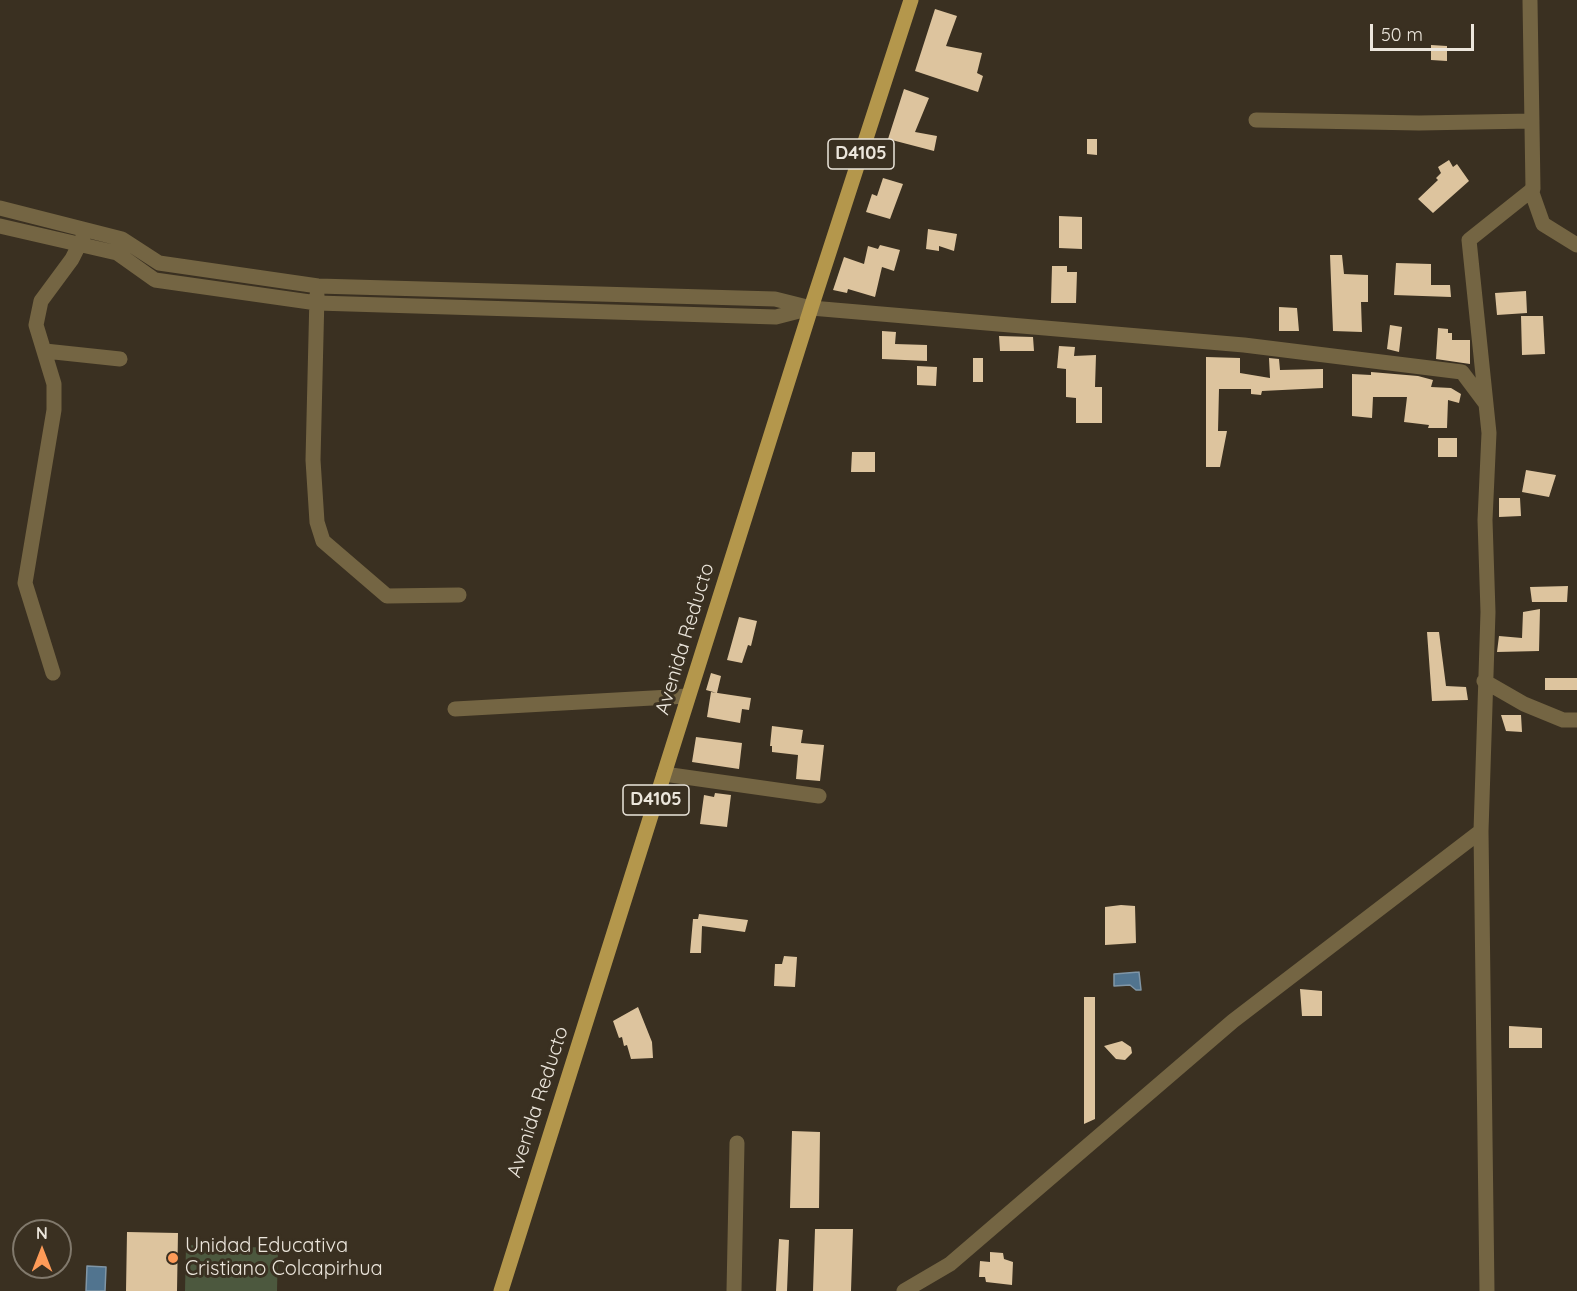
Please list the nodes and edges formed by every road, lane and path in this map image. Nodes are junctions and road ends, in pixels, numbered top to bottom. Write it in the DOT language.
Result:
graph roads {
  1 [pos="911,0"];
  2 [pos="1529,0"];
  3 [pos="1256,120"];
  4 [pos="1532,121"];
  5 [pos="1531,190"];
  6 [pos="0,207"];
  7 [pos="0,226"];
  8 [pos="85,228"];
  9 [pos="81,244"];
  10 [pos="1577,245"];
  11 [pos="318,286"];
  12 [pos="504,291"];
  13 [pos="317,303"];
  14 [pos="504,308"];
  15 [pos="811,308"];
  16 [pos="45,351"];
  17 [pos="120,360"];
  18 [pos="1486,404"];
  19 [pos="459,595"];
  20 [pos="53,673"];
  21 [pos="1484,681"];
  22 [pos="688,696"];
  23 [pos="455,709"];
  24 [pos="1577,720"];
  25 [pos="664,774"];
  26 [pos="819,796"];
  27 [pos="1481,831"];
  28 [pos="737,1143"];
  29 [pos="501,1291"];
  30 [pos="734,1291"];
  31 [pos="904,1291"];
  32 [pos="1487,1291"];
  1 -- 15 [label="main road, Avenida Reducto / D4105"];
  2 -- 4 [label="street"];
  3 -- 4 [label="street"];
  4 -- 5 [label="street"];
  5 -- 10 [label="street"];
  5 -- 18 [label="street"];
  6 -- 8 [label="street"];
  7 -- 9 [label="street"];
  8 -- 9 [label="street"];
  8 -- 11 [label="street"];
  9 -- 13 [label="street"];
  9 -- 16 [label="street"];
  11 -- 12 [label="street"];
  11 -- 13 [label="street"];
  12 -- 14 [label="street"];
  12 -- 15 [label="street"];
  13 -- 14 [label="street"];
  13 -- 19 [label="street"];
  14 -- 15 [label="street"];
  15 -- 18 [label="street"];
  15 -- 22 [label="main road, Avenida Reducto / D4105"];
  16 -- 17 [label="street"];
  16 -- 20 [label="street"];
  18 -- 21 [label="street"];
  21 -- 24 [label="street"];
  21 -- 27 [label="street"];
  22 -- 23 [label="street"];
  22 -- 25 [label="main road, Avenida Reducto / D4105"];
  25 -- 26 [label="street"];
  25 -- 29 [label="main road, Avenida Reducto / D4105"];
  27 -- 31 [label="street"];
  27 -- 32 [label="street"];
  28 -- 30 [label="street"];
}
